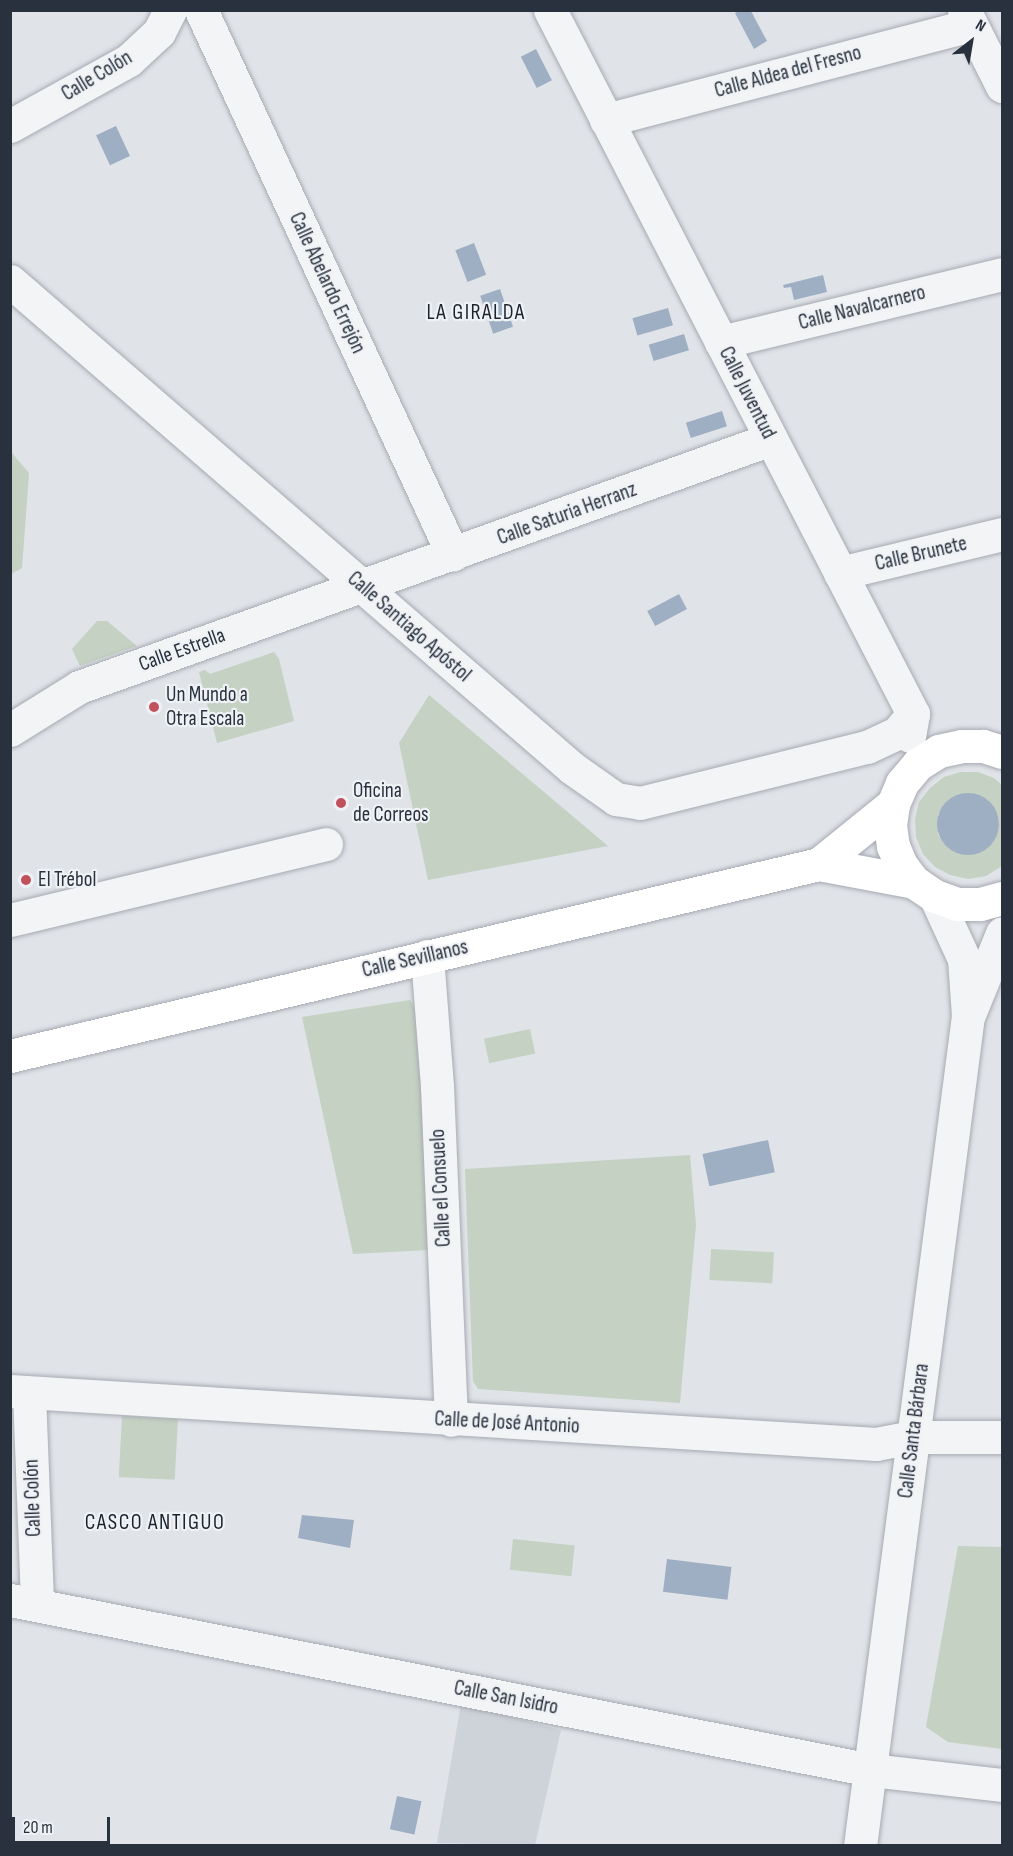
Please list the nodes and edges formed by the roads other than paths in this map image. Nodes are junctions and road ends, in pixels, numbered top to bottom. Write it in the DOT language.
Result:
graph roads {
  1 [pos="170,10"];
  2 [pos="201,10"];
  3 [pos="550,10"];
  4 [pos="968,18"];
  5 [pos="1002,86"];
  6 [pos="606,120"];
  7 [pos="10,126"];
  8 [pos="1002,274"];
  9 [pos="10,281"];
  10 [pos="721,342"];
  11 [pos="771,439"];
  12 [pos="1002,534"];
  13 [pos="453,555"];
  14 [pos="840,573"];
  15 [pos="362,586"];
  16 [pos="913,714"];
  17 [pos="10,730"];
  18 [pos="962,746"];
  19 [pos="867,747"];
  20 [pos="908,747"];
  21 [pos="1002,752"];
  22 [pos="897,794"];
  23 [pos="326,844"];
  24 [pos="819,864"];
  25 [pos="924,889"];
  26 [pos="1002,898"];
  27 [pos="10,920"];
  28 [pos="999,953"];
  29 [pos="427,956"];
  30 [pos="968,1016"];
  31 [pos="10,1056"];
  32 [pos="20,1392"];
  33 [pos="452,1420"];
  34 [pos="912,1437"];
  35 [pos="1002,1437"];
  36 [pos="24,1602"];
  37 [pos="871,1770"];
  38 [pos="1002,1785"];
  39 [pos="860,1845"];
  1 -- 7 [label="street, Calle Colón"];
  2 -- 13 [label="street, Calle Abelardo Errejón"];
  3 -- 6 [label="street, Calle Juventud"];
  4 -- 5 [label="street"];
  4 -- 6 [label="street, Calle Aldea del Fresno"];
  6 -- 10 [label="street, Calle Juventud"];
  8 -- 10 [label="street, Calle Navalcarnero"];
  9 -- 15 [label="street, Calle Santiago Apóstol"];
  10 -- 11 [label="street, Calle Juventud"];
  11 -- 13 [label="street, Calle Saturia Herranz"];
  11 -- 14 [label="street, Calle Juventud"];
  12 -- 14 [label="street, Calle Brunete"];
  13 -- 15 [label="street, Calle Saturia Herranz"];
  14 -- 16 [label="street, Calle Juventud"];
  15 -- 17 [label="street, Calle Estrella"];
  15 -- 19 [label="street, Calle Santiago Apóstol"];
  16 -- 19 [label="street, Calle Santiago Apóstol"];
  16 -- 20 [label="street"];
  18 -- 20 [label="street, Calle Santiago Apóstol"];
  18 -- 21 [label="main road"];
  18 -- 22 [label="main road, Calle Sevillanos"];
  19 -- 20 [label="street, Calle Santiago Apóstol"];
  20 -- 22 [label="street"];
  22 -- 24 [label="main road, Calle Sevillanos"];
  22 -- 25 [label="main road"];
  23 -- 27 [label="street"];
  24 -- 25 [label="main road, Calle Sevillanos"];
  24 -- 29 [label="main road, Calle Sevillanos"];
  25 -- 26 [label="main road, Calle Sevillanos"];
  25 -- 30 [label="street, Calle Santa Bárbara"];
  28 -- 30 [label="street, Calle Santa Bárbara"];
  29 -- 31 [label="main road, Calle Sevillanos"];
  29 -- 33 [label="street, Calle el Consuelo"];
  30 -- 34 [label="street, Calle Santa Bárbara"];
  32 -- 33 [label="street, Calle de José Antonio"];
  32 -- 36 [label="street, Calle Colón"];
  33 -- 34 [label="street, Calle de José Antonio"];
  34 -- 35 [label="street, Calle de José Antonio"];
  34 -- 37 [label="street, Calle Santa Bárbara"];
  36 -- 37 [label="street, Calle San Isidro"];
  37 -- 38 [label="street, Calle San Isidro"];
  37 -- 39 [label="street, Calle Santa Bárbara"];
}
